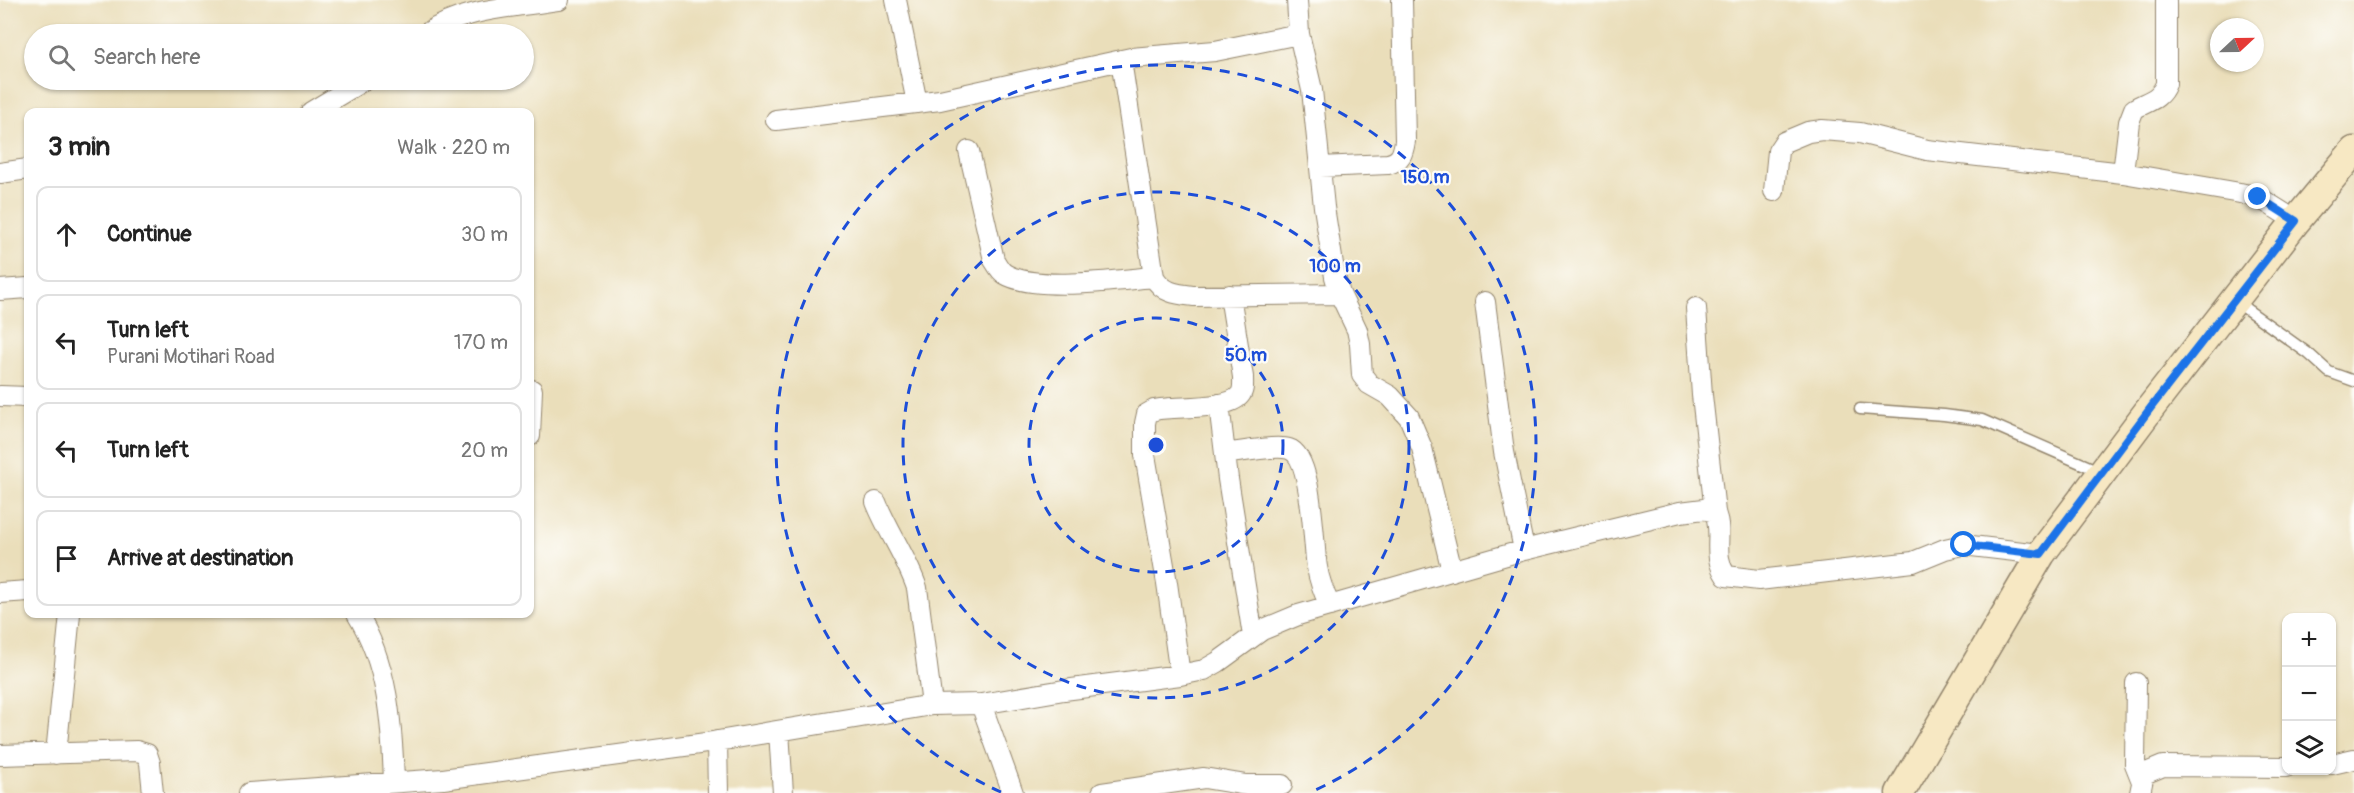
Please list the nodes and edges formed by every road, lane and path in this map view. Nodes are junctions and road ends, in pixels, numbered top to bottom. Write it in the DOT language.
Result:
graph roads {
  1 [pos="559,0"];
  2 [pos="896,0"];
  3 [pos="1297,0"];
  4 [pos="1402,0"];
  5 [pos="2166,0"];
  6 [pos="480,7"];
  7 [pos="447,24"];
  8 [pos="1299,34"];
  9 [pos="1121,60"];
  10 [pos="347,90"];
  11 [pos="916,103"];
  12 [pos="318,108"];
  13 [pos="776,120"];
  14 [pos="969,151"];
  15 [pos="2354,151"];
  16 [pos="1320,167"];
  17 [pos="24,170"];
  18 [pos="0,173"];
  19 [pos="2123,173"];
  20 [pos="1774,191"];
  21 [pos="2296,221"];
  22 [pos="1154,277"];
  23 [pos="24,288"];
  24 [pos="0,290"];
  25 [pos="1340,294"];
  26 [pos="1230,295"];
  27 [pos="2235,301"];
  28 [pos="1485,302"];
  29 [pos="1696,308"];
  30 [pos="2354,381"];
  31 [pos="0,396"];
  32 [pos="24,397"];
  33 [pos="1219,405"];
  34 [pos="1860,409"];
  35 [pos="1225,454"];
  36 [pos="2102,473"];
  37 [pos="876,502"];
  38 [pos="1715,513"];
  39 [pos="1524,550"];
  40 [pos="2041,554"];
  41 [pos="1452,571"];
  42 [pos="24,591"];
  43 [pos="0,593"];
  44 [pos="1330,606"];
  45 [pos="70,618"];
  46 [pos="359,618"];
  47 [pos="1253,636"];
  48 [pos="1180,675"];
  49 [pos="2136,683"];
  50 [pos="981,704"];
  51 [pos="932,705"];
  52 [pos="779,731"];
  53 [pos="717,741"];
  54 [pos="56,754"];
  55 [pos="0,755"];
  56 [pos="2354,759"];
  57 [pos="2336,763"];
  58 [pos="2282,767"];
  59 [pos="394,782"];
  60 [pos="458,785"];
  61 [pos="1282,785"];
  62 [pos="2140,786"];
  63 [pos="153,793"];
  64 [pos="249,793"];
  65 [pos="718,793"];
  66 [pos="783,793"];
  67 [pos="1012,793"];
  68 [pos="1102,793"];
  69 [pos="1900,793"];
  1 -- 6 [label="street"];
  2 -- 11 [label="street"];
  3 -- 8 [label="street"];
  4 -- 16 [label="street"];
  5 -- 19 [label="street"];
  6 -- 7 [label="street"];
  8 -- 9 [label="street"];
  8 -- 16 [label="street"];
  9 -- 11 [label="street"];
  9 -- 22 [label="street"];
  10 -- 12 [label="street"];
  11 -- 13 [label="street"];
  14 -- 22 [label="street"];
  15 -- 21 [label="main road"];
  16 -- 25 [label="street"];
  17 -- 18 [label="street"];
  19 -- 20 [label="street"];
  19 -- 21 [label="street"];
  21 -- 27 [label="main road"];
  22 -- 26 [label="street"];
  23 -- 24 [label="street"];
  25 -- 26 [label="street"];
  25 -- 41 [label="street"];
  26 -- 33 [label="street"];
  27 -- 30 [label="lane"];
  27 -- 36 [label="main road"];
  28 -- 39 [label="street"];
  29 -- 38 [label="street"];
  31 -- 32 [label="street"];
  33 -- 35 [label="street"];
  33 -- 48 [label="street"];
  34 -- 36 [label="lane"];
  35 -- 44 [label="street"];
  35 -- 47 [label="street"];
  36 -- 40 [label="main road"];
  37 -- 51 [label="street"];
  38 -- 39 [label="street"];
  38 -- 40 [label="street"];
  39 -- 41 [label="street"];
  40 -- 69 [label="main road"];
  41 -- 44 [label="street"];
  42 -- 43 [label="street"];
  44 -- 47 [label="street"];
  45 -- 54 [label="street"];
  46 -- 59 [label="street"];
  47 -- 48 [label="street"];
  48 -- 50 [label="street"];
  49 -- 62 [label="street"];
  50 -- 51 [label="street"];
  50 -- 67 [label="street"];
  51 -- 52 [label="street"];
  52 -- 53 [label="street"];
  52 -- 66 [label="street"];
  53 -- 60 [label="street"];
  53 -- 65 [label="street"];
  54 -- 55 [label="street"];
  54 -- 63 [label="street"];
  56 -- 57 [label="street"];
  58 -- 62 [label="street"];
  59 -- 60 [label="street"];
  59 -- 64 [label="street"];
  61 -- 68 [label="street"];
}
